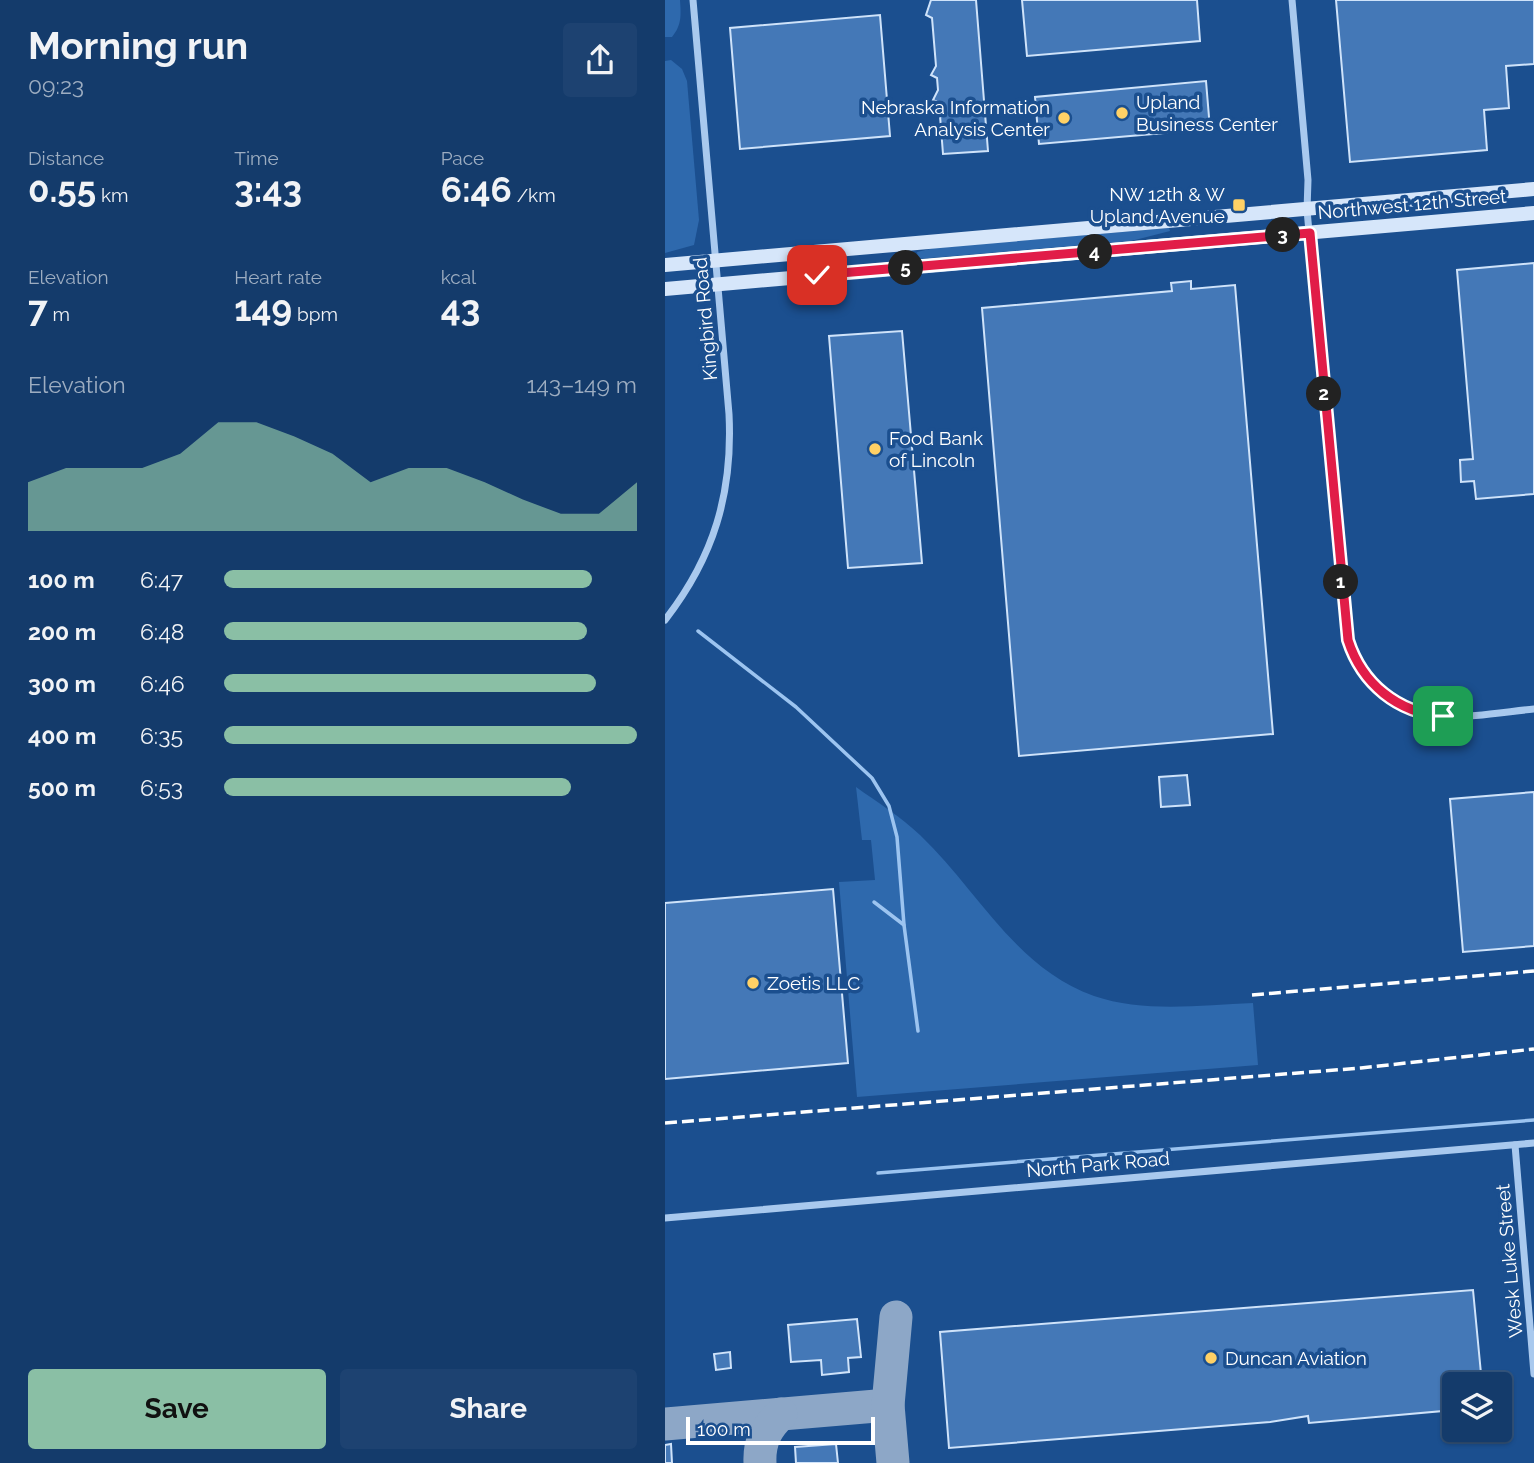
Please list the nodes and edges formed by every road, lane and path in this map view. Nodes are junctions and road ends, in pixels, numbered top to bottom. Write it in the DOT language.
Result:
graph roads {
  1 [pos="693,0"];
  2 [pos="1292,0"];
  3 [pos="1534,189"];
  4 [pos="1307,210"];
  5 [pos="1534,213"];
  6 [pos="1310,233"];
  7 [pos="715,260"];
  8 [pos="665,265"];
  9 [pos="717,284"];
  10 [pos="665,289"];
  11 [pos="665,620"];
  12 [pos="1534,709"];
  13 [pos="1534,1143"];
  14 [pos="1515,1145"];
  15 [pos="665,1218"];
  16 [pos="1534,1374"];
  1 -- 7 [label="street, Kingbird Road"];
  2 -- 4 [label="street"];
  3 -- 4 [label="main road, Northwest 12th Street"];
  4 -- 6 [label="street"];
  4 -- 7 [label="main road, Northwest 12th Street"];
  5 -- 6 [label="main road, Northwest 12th Street"];
  6 -- 9 [label="main road, Northwest 12th Street"];
  6 -- 12 [label="street"];
  7 -- 8 [label="main road, Northwest 12th Street"];
  7 -- 9 [label="street, Kingbird Road"];
  9 -- 10 [label="main road, Northwest 12th Street"];
  9 -- 11 [label="street, Kingbird Road"];
  13 -- 14 [label="street, North Park Road"];
  14 -- 15 [label="street, North Park Road"];
  14 -- 16 [label="street, Wesk Luke Street"];
}
